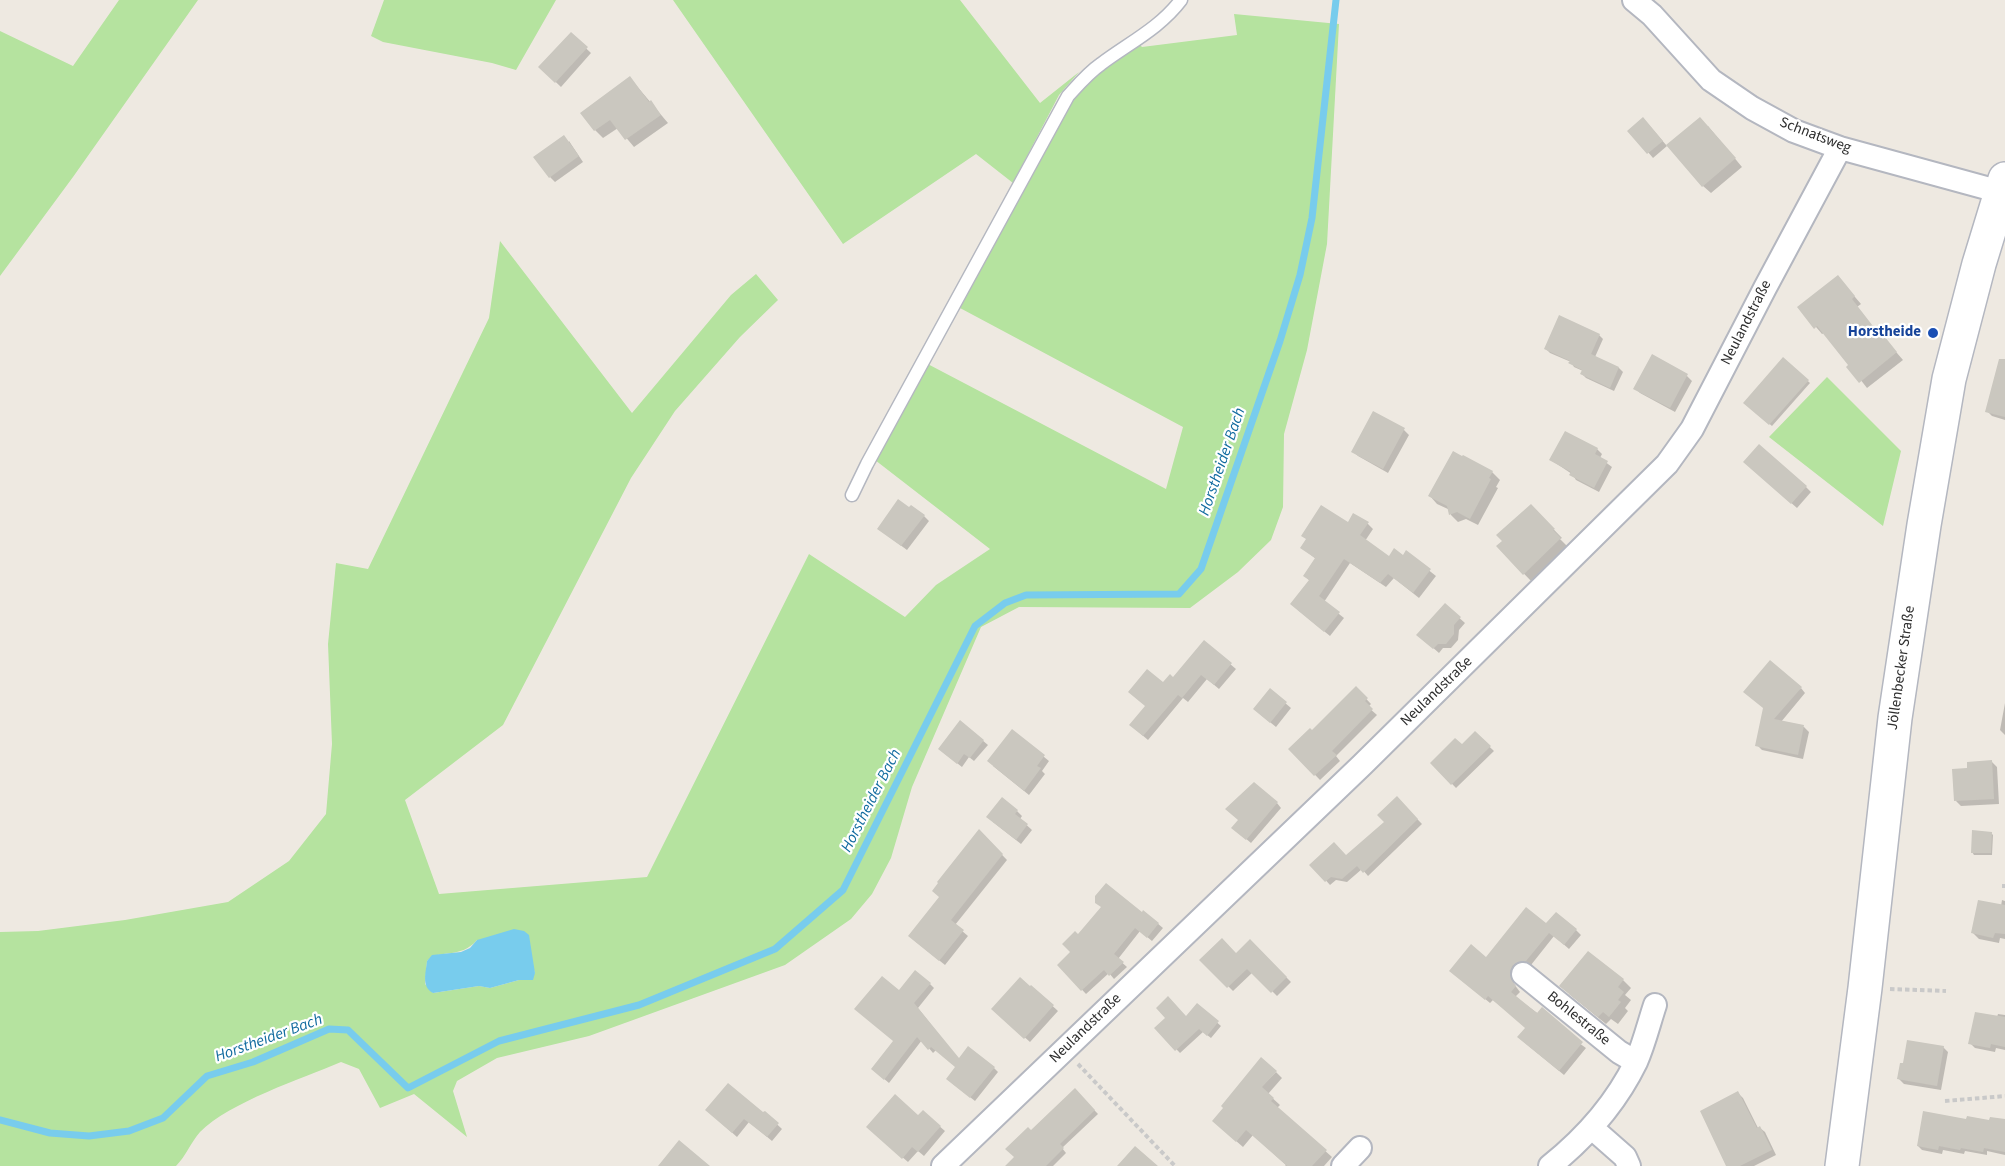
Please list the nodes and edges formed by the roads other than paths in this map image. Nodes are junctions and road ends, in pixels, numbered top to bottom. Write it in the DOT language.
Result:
graph roads {
  1 [pos="1634,0"];
  2 [pos="1178,4"];
  3 [pos="1840,148"];
  4 [pos="2003,185"];
  5 [pos="852,495"];
  6 [pos="1523,974"];
  7 [pos="1655,1005"];
  8 [pos="1636,1062"];
  9 [pos="1592,1128"];
  10 [pos="1360,1148"];
  11 [pos="943,1166"];
  12 [pos="1343,1166"];
  13 [pos="1550,1166"];
  14 [pos="1629,1166"];
  15 [pos="1842,1166"];
  1 -- 3 [label="street, Schnatsweg"];
  2 -- 5 [label="lane"];
  3 -- 4 [label="street, Schnatsweg"];
  3 -- 11 [label="street, Neulandstraße"];
  4 -- 15 [label="main road, Jöllenbecker Straße"];
  6 -- 8 [label="street, Bohlestraße"];
  7 -- 8 [label="street"];
  8 -- 9 [label="street"];
  9 -- 13 [label="street"];
  9 -- 14 [label="street"];
  10 -- 12 [label="street"];
}
